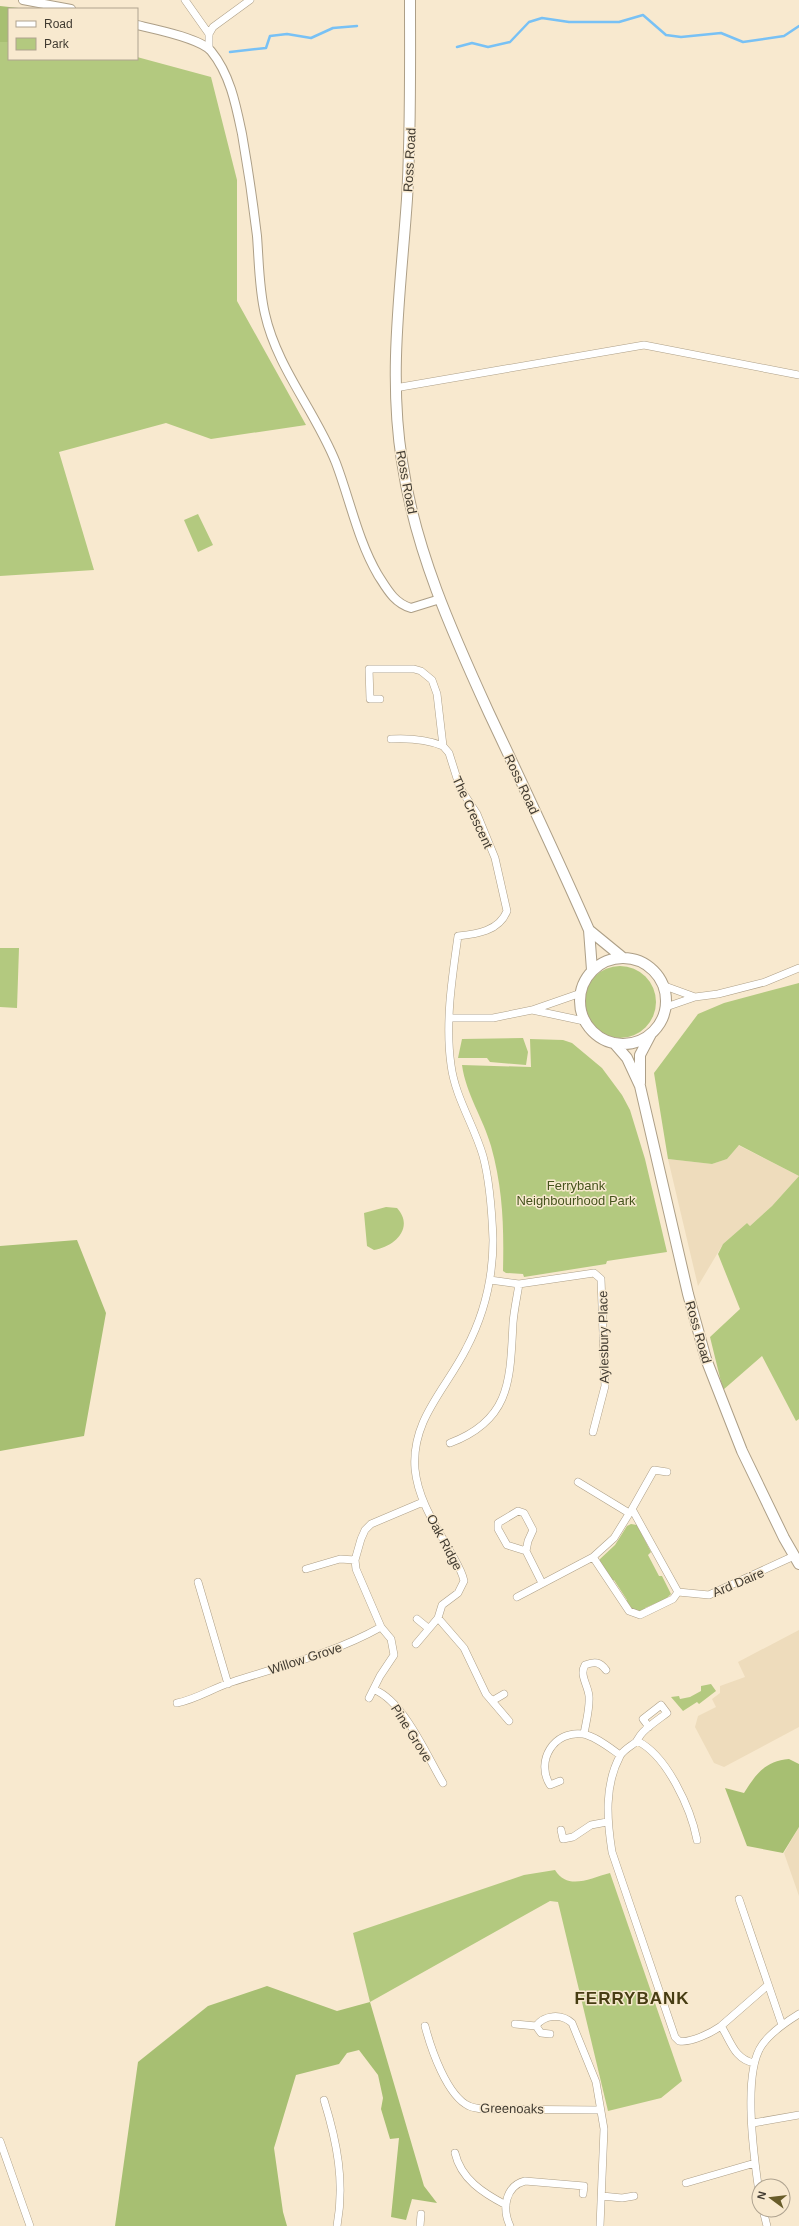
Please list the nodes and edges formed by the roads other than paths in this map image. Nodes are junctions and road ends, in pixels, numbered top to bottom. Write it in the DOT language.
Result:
graph roads {
  1 [pos="23,0"];
  2 [pos="185,0"];
  3 [pos="250,0"];
  4 [pos="410,0"];
  5 [pos="66,8"];
  6 [pos="138,25"];
  7 [pos="210,34"];
  8 [pos="209,49"];
  9 [pos="799,375"];
  10 [pos="395,388"];
  11 [pos="440,599"];
  12 [pos="380,699"];
  13 [pos="391,739"];
  14 [pos="443,746"];
  15 [pos="589,930"];
  16 [pos="622,958"];
  17 [pos="799,968"];
  18 [pos="592,970"];
  19 [pos="662,985"];
  20 [pos="581,993"];
  21 [pos="695,997"];
  22 [pos="666,1007"];
  23 [pos="532,1010"];
  24 [pos="450,1018"];
  25 [pos="584,1021"];
  26 [pos="651,1034"];
  27 [pos="614,1043"];
  28 [pos="640,1086"];
  29 [pos="490,1280"];
  30 [pos="519,1284"];
  31 [pos="593,1432"];
  32 [pos="450,1443"];
  33 [pos="666,1472"];
  34 [pos="578,1482"];
  35 [pos="424,1502"];
  36 [pos="630,1511"];
  37 [pos="526,1551"];
  38 [pos="593,1557"];
  39 [pos="355,1560"];
  40 [pos="797,1560"];
  41 [pos="306,1569"];
  42 [pos="198,1582"];
  43 [pos="542,1583"];
  44 [pos="678,1592"];
  45 [pos="517,1597"];
  46 [pos="438,1618"];
  47 [pos="417,1619"];
  48 [pos="381,1628"];
  49 [pos="428,1628"];
  50 [pos="416,1644"];
  51 [pos="606,1670"];
  52 [pos="228,1684"];
  53 [pos="375,1690"];
  54 [pos="504,1694"];
  55 [pos="369,1698"];
  56 [pos="492,1701"];
  57 [pos="178,1703"];
  58 [pos="509,1721"];
  59 [pos="649,1727"];
  60 [pos="584,1734"];
  61 [pos="637,1741"];
  62 [pos="620,1755"];
  63 [pos="560,1781"];
  64 [pos="443,1782"];
  65 [pos="607,1822"];
  66 [pos="561,1830"];
  67 [pos="697,1840"];
  68 [pos="739,1899"];
  69 [pos="768,1985"];
  70 [pos="799,2014"];
  71 [pos="515,2024"];
  72 [pos="782,2025"];
  73 [pos="425,2026"];
  74 [pos="536,2026"];
  75 [pos="721,2026"];
  76 [pos="550,2034"];
  77 [pos="754,2064"];
  78 [pos="324,2100"];
  79 [pos="600,2110"];
  80 [pos="799,2115"];
  81 [pos="753,2123"];
  82 [pos="0,2141"];
  83 [pos="455,2153"];
  84 [pos="755,2163"];
  85 [pos="757,2178"];
  86 [pos="686,2182"];
  87 [pos="583,2194"];
  88 [pos="602,2196"];
  89 [pos="634,2196"];
  90 [pos="506,2205"];
  91 [pos="421,2214"];
  92 [pos="30,2226"];
  93 [pos="337,2226"];
  94 [pos="420,2226"];
  95 [pos="510,2226"];
  96 [pos="600,2226"];
  1 -- 5 [label="street"];
  2 -- 7 [label="street"];
  3 -- 7 [label="street"];
  4 -- 10 [label="main road, Ross Road"];
  6 -- 8 [label="street"];
  7 -- 8 [label="street"];
  8 -- 11 [label="street"];
  9 -- 10 [label="street"];
  10 -- 11 [label="main road, Ross Road"];
  11 -- 15 [label="main road, Ross Road"];
  12 -- 14 [label="street, The Crescent"];
  13 -- 14 [label="street"];
  14 -- 24 [label="street, The Crescent"];
  15 -- 16 [label="main road"];
  15 -- 18 [label="main road"];
  16 -- 18 [label="main road"];
  16 -- 19 [label="main road"];
  17 -- 21 [label="street"];
  18 -- 20 [label="main road"];
  19 -- 21 [label="street"];
  19 -- 22 [label="main road"];
  20 -- 23 [label="street"];
  20 -- 25 [label="main road"];
  21 -- 22 [label="street"];
  22 -- 26 [label="main road"];
  23 -- 24 [label="street"];
  23 -- 25 [label="street"];
  24 -- 29 [label="street"];
  25 -- 27 [label="main road"];
  26 -- 27 [label="main road"];
  26 -- 28 [label="main road"];
  27 -- 28 [label="main road"];
  28 -- 40 [label="main road, Ross Road"];
  29 -- 30 [label="street, Aylesbury Place"];
  29 -- 35 [label="street"];
  30 -- 31 [label="street, Aylesbury Place"];
  30 -- 32 [label="street"];
  33 -- 36 [label="street"];
  34 -- 36 [label="street"];
  35 -- 39 [label="street, Oak Ridge"];
  35 -- 46 [label="street, Oak Ridge"];
  36 -- 38 [label="street"];
  36 -- 44 [label="street"];
  37 -- 37 [label="street"];
  37 -- 43 [label="street"];
  38 -- 43 [label="street"];
  38 -- 44 [label="street"];
  39 -- 41 [label="street"];
  39 -- 48 [label="street"];
  40 -- 44 [label="street, Ard Daire"];
  42 -- 52 [label="street"];
  43 -- 45 [label="street"];
  46 -- 49 [label="street, Oak Ridge"];
  46 -- 56 [label="street"];
  47 -- 49 [label="street"];
  48 -- 52 [label="street, Willow Grove"];
  48 -- 53 [label="street"];
  49 -- 50 [label="street, Oak Ridge"];
  51 -- 60 [label="street"];
  52 -- 57 [label="street, Willow Grove"];
  53 -- 55 [label="street"];
  53 -- 64 [label="street, Pine Grove"];
  54 -- 56 [label="street"];
  56 -- 58 [label="street"];
  59 -- 61 [label="street"];
  60 -- 62 [label="street"];
  60 -- 63 [label="street"];
  61 -- 62 [label="street"];
  61 -- 67 [label="street"];
  62 -- 65 [label="street"];
  65 -- 66 [label="street"];
  65 -- 75 [label="street"];
  68 -- 69 [label="street"];
  69 -- 72 [label="street"];
  69 -- 75 [label="street"];
  70 -- 72 [label="street"];
  71 -- 74 [label="street"];
  72 -- 77 [label="street"];
  73 -- 79 [label="street, Greenoaks"];
  74 -- 76 [label="street"];
  74 -- 79 [label="street"];
  75 -- 77 [label="street"];
  77 -- 81 [label="street"];
  78 -- 93 [label="street"];
  79 -- 88 [label="street"];
  80 -- 81 [label="street"];
  81 -- 84 [label="street"];
  82 -- 92 [label="street"];
  83 -- 90 [label="street"];
  84 -- 85 [label="street"];
  84 -- 86 [label="street"];
  87 -- 90 [label="street"];
  88 -- 89 [label="street"];
  88 -- 96 [label="street"];
  90 -- 95 [label="street"];
  91 -- 94 [label="street"];
}
